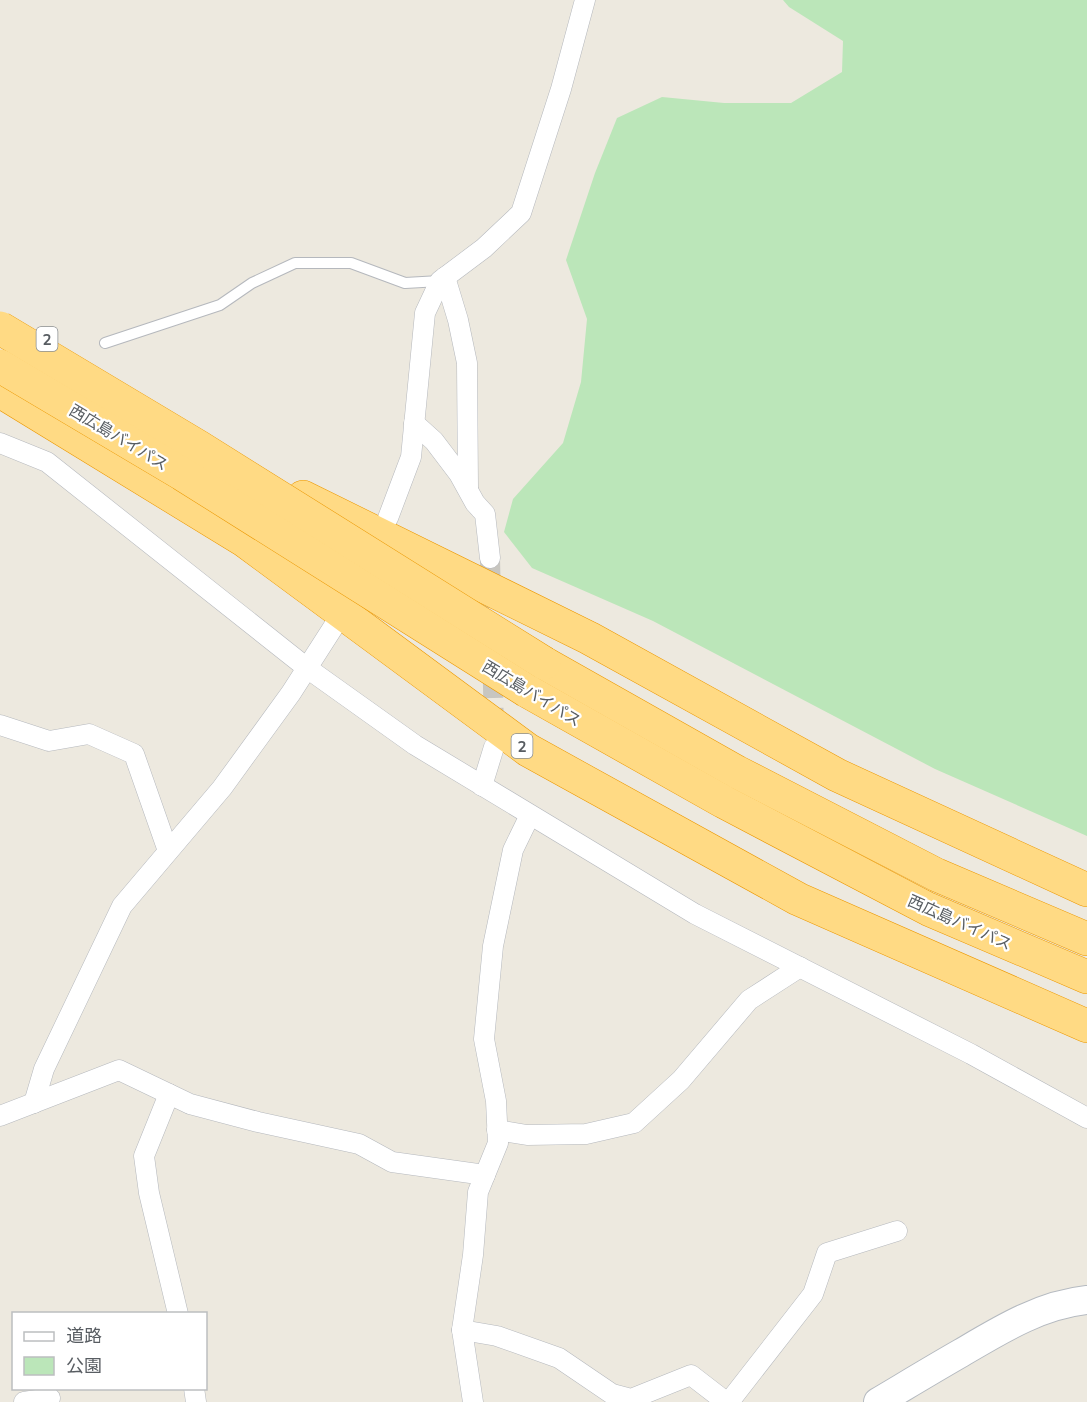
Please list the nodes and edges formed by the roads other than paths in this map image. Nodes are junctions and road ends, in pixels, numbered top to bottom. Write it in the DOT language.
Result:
graph roads {
  1 [pos="585,0"];
  2 [pos="442,279"];
  3 [pos="0,312"];
  4 [pos="0,328"];
  5 [pos="100,355"];
  6 [pos="0,366"];
  7 [pos="0,391"];
  8 [pos="414,423"];
  9 [pos="0,443"];
  10 [pos="468,488"];
  11 [pos="388,518"];
  12 [pos="490,558"];
  13 [pos="371,561"];
  14 [pos="361,583"];
  15 [pos="334,626"];
  16 [pos="307,668"];
  17 [pos="0,725"];
  18 [pos="494,747"];
  19 [pos="482,786"];
  20 [pos="530,815"];
  21 [pos="168,851"];
  22 [pos="1087,890"];
  23 [pos="1087,939"];
  24 [pos="800,967"];
  25 [pos="1087,978"];
  26 [pos="1087,1026"];
  27 [pos="169,1094"];
  28 [pos="34,1103"];
  29 [pos="0,1116"];
  30 [pos="1087,1118"];
  31 [pos="497,1130"];
  32 [pos="484,1176"];
  33 [pos="897,1231"];
  34 [pos="1087,1300"];
  35 [pos="178,1312"];
  36 [pos="462,1330"];
  37 [pos="50,1398"];
  38 [pos="24,1402"];
  39 [pos="472,1402"];
  40 [pos="728,1402"];
  41 [pos="878,1402"];
  1 -- 2 [label="street"];
  2 -- 5 [label="lane"];
  2 -- 8 [label="street"];
  2 -- 10 [label="street"];
  3 -- 5 [label="highway, 2"];
  4 -- 23 [label="highway, 西広島バイパス / 2, bridge"];
  5 -- 22 [label="highway, 2"];
  6 -- 25 [label="highway, 西広島バイパス, bridge"];
  7 -- 26 [label="highway, 2"];
  8 -- 10 [label="street"];
  8 -- 11 [label="street"];
  9 -- 16 [label="street"];
  10 -- 12 [label="street"];
  13 -- 14 [label="street"];
  15 -- 16 [label="street"];
  16 -- 19 [label="street"];
  16 -- 21 [label="street"];
  17 -- 21 [label="street"];
  18 -- 19 [label="street"];
  19 -- 20 [label="street"];
  20 -- 24 [label="street"];
  20 -- 31 [label="street"];
  21 -- 28 [label="street"];
  24 -- 30 [label="street"];
  24 -- 31 [label="street"];
  27 -- 28 [label="street"];
  27 -- 32 [label="street"];
  27 -- 35 [label="street"];
  28 -- 29 [label="street"];
  31 -- 32 [label="street"];
  32 -- 36 [label="street"];
  33 -- 40 [label="street"];
  34 -- 41 [label="street"];
  36 -- 39 [label="street"];
  36 -- 40 [label="street"];
  37 -- 38 [label="street"];
}
